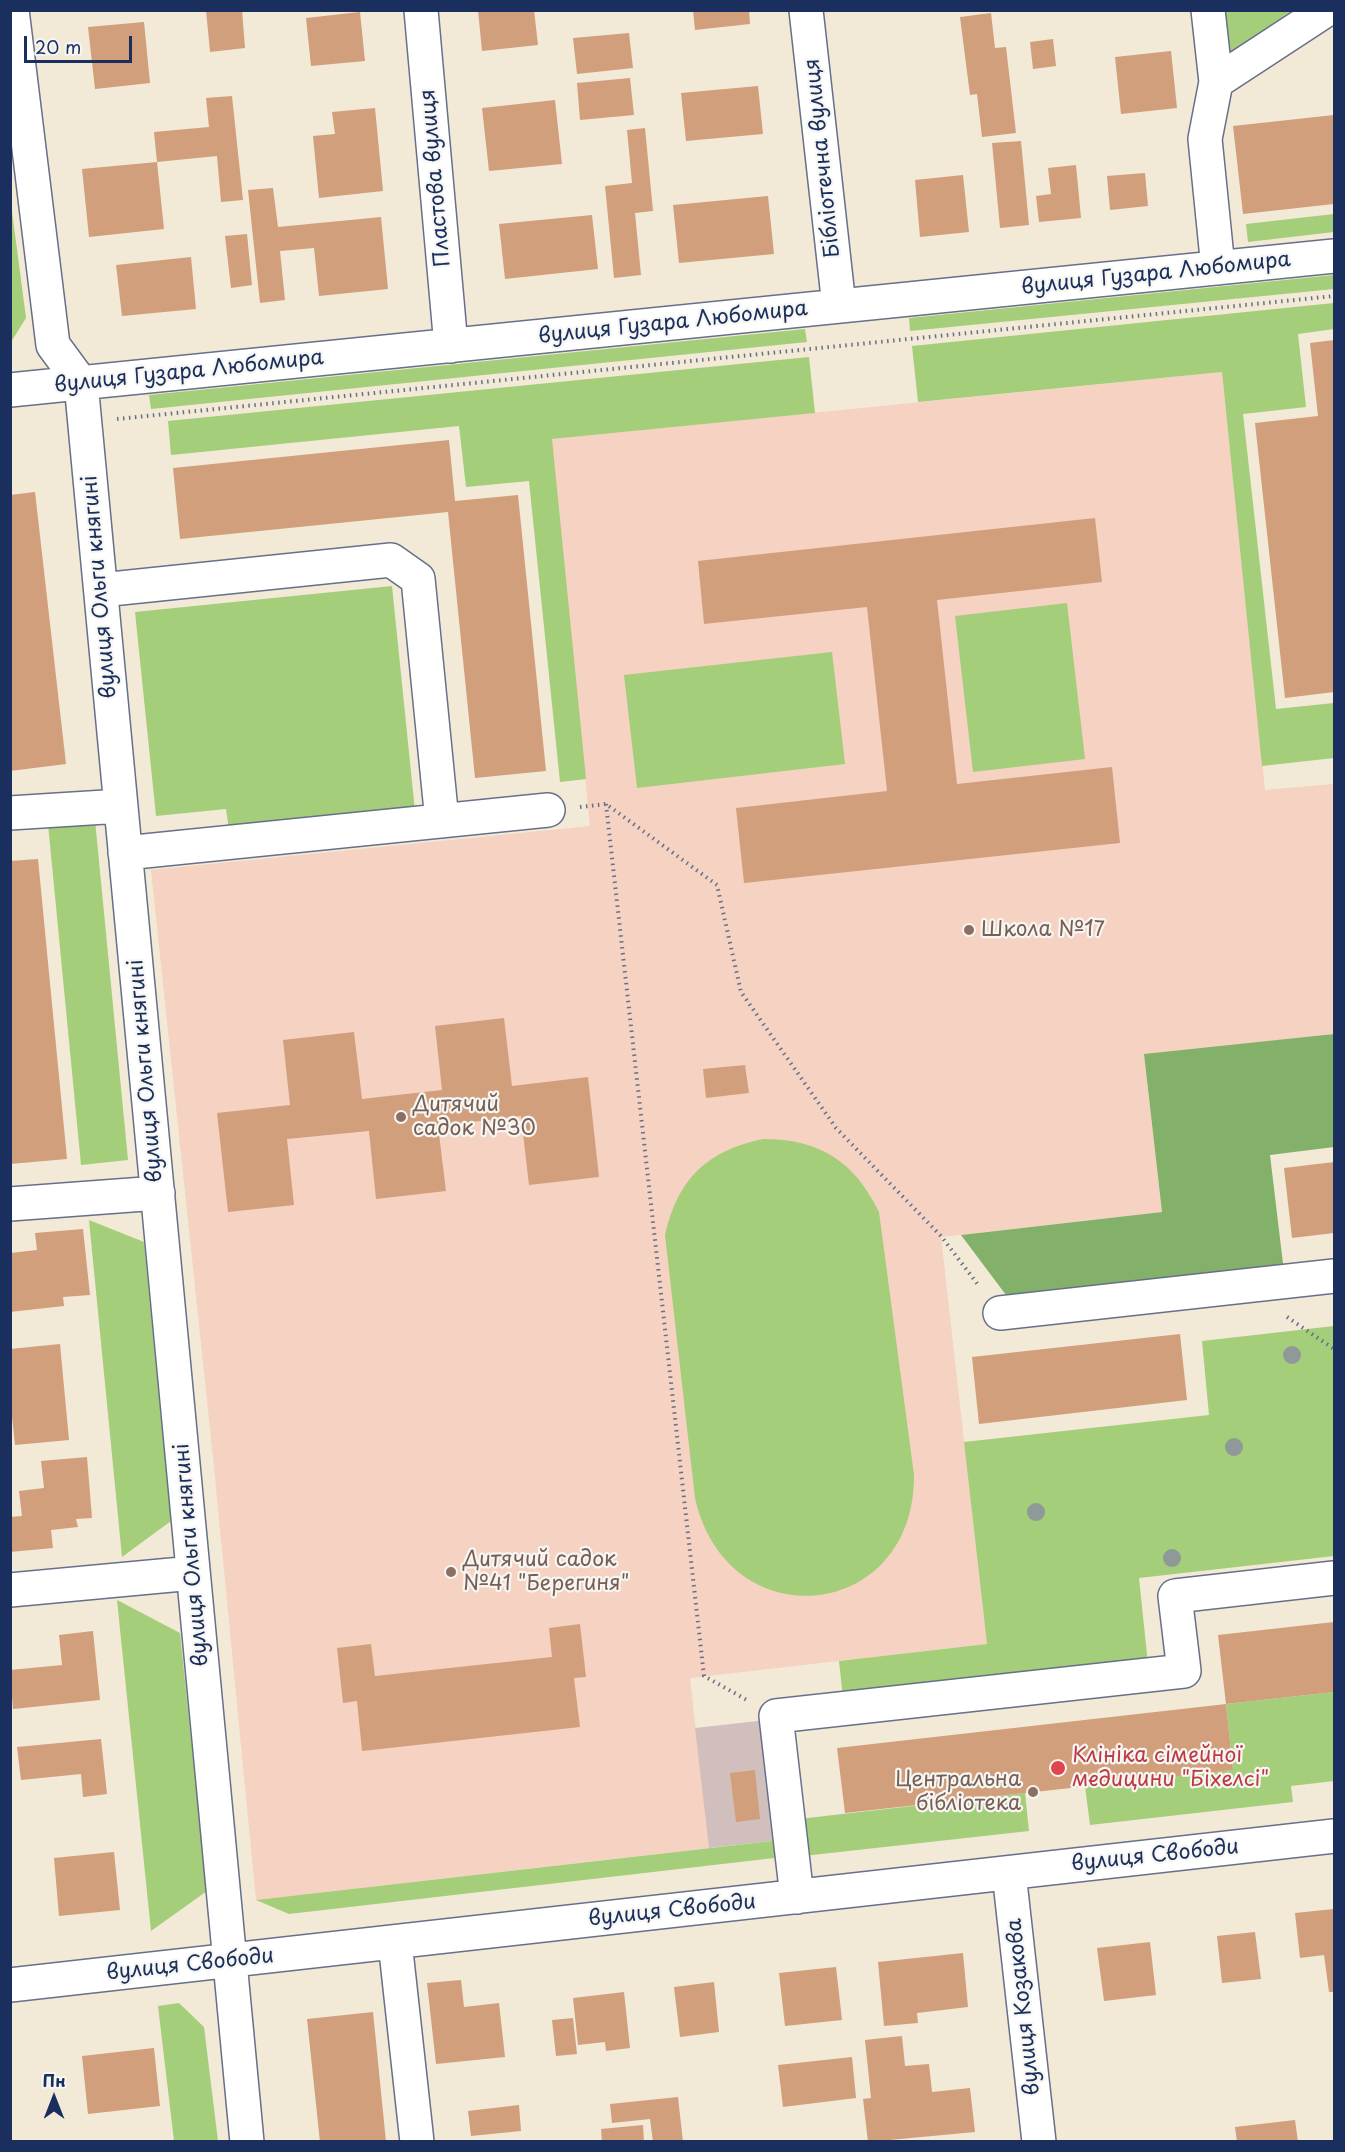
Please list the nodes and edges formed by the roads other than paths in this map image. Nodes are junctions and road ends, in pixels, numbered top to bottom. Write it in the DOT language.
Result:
graph roads {
  1 [pos="12,10"];
  2 [pos="421,10"];
  3 [pos="806,10"];
  4 [pos="1208,10"];
  5 [pos="1326,10"];
  6 [pos="1216,82"];
  7 [pos="1335,256"];
  8 [pos="1218,268"];
  9 [pos="838,306"];
  10 [pos="451,346"];
  11 [pos="81,383"];
  12 [pos="10,390"];
  13 [pos="101,590"];
  14 [pos="121,806"];
  15 [pos="548,810"];
  16 [pos="10,813"];
  17 [pos="442,821"];
  18 [pos="125,853"];
  19 [pos="158,1193"];
  20 [pos="10,1204"];
  21 [pos="1335,1276"];
  22 [pos="1000,1313"];
  23 [pos="193,1573"];
  24 [pos="1335,1578"];
  25 [pos="10,1590"];
  26 [pos="1335,1836"];
  27 [pos="1009,1873"];
  28 [pos="797,1897"];
  29 [pos="395,1942"];
  30 [pos="230,1961"];
  31 [pos="10,1985"];
  32 [pos="247,2142"];
  33 [pos="417,2142"];
  34 [pos="1039,2142"];
  1 -- 11 [label="street"];
  2 -- 10 [label="street, Пластова вулиця"];
  3 -- 9 [label="street, Бібліотечна вулиця"];
  4 -- 6 [label="street"];
  5 -- 6 [label="street"];
  6 -- 8 [label="street"];
  7 -- 8 [label="street, вулиця Гузара Любомира"];
  8 -- 9 [label="street, вулиця Гузара Любомира"];
  9 -- 10 [label="street, вулиця Гузара Любомира"];
  10 -- 11 [label="street, вулиця Гузара Любомира"];
  11 -- 12 [label="street, вулиця Гузара Любомира"];
  11 -- 13 [label="street, вулиця Ольги княгині"];
  13 -- 14 [label="street, вулиця Ольги княгині"];
  13 -- 17 [label="street"];
  14 -- 16 [label="street"];
  14 -- 18 [label="street, вулиця Ольги княгині"];
  15 -- 17 [label="street"];
  17 -- 18 [label="street"];
  18 -- 19 [label="street, вулиця Ольги княгині"];
  19 -- 20 [label="street"];
  19 -- 23 [label="street, вулиця Ольги княгині"];
  21 -- 22 [label="street"];
  23 -- 25 [label="street"];
  23 -- 30 [label="street, вулиця Ольги княгині"];
  24 -- 28 [label="street"];
  26 -- 27 [label="street, вулиця Свободи"];
  27 -- 28 [label="street, вулиця Свободи"];
  27 -- 34 [label="street, вулиця Козакова"];
  28 -- 29 [label="street, вулиця Свободи"];
  29 -- 30 [label="street, вулиця Свободи"];
  29 -- 33 [label="street"];
  30 -- 31 [label="street, вулиця Свободи"];
  30 -- 32 [label="street, вулиця Ольги княгині"];
}
